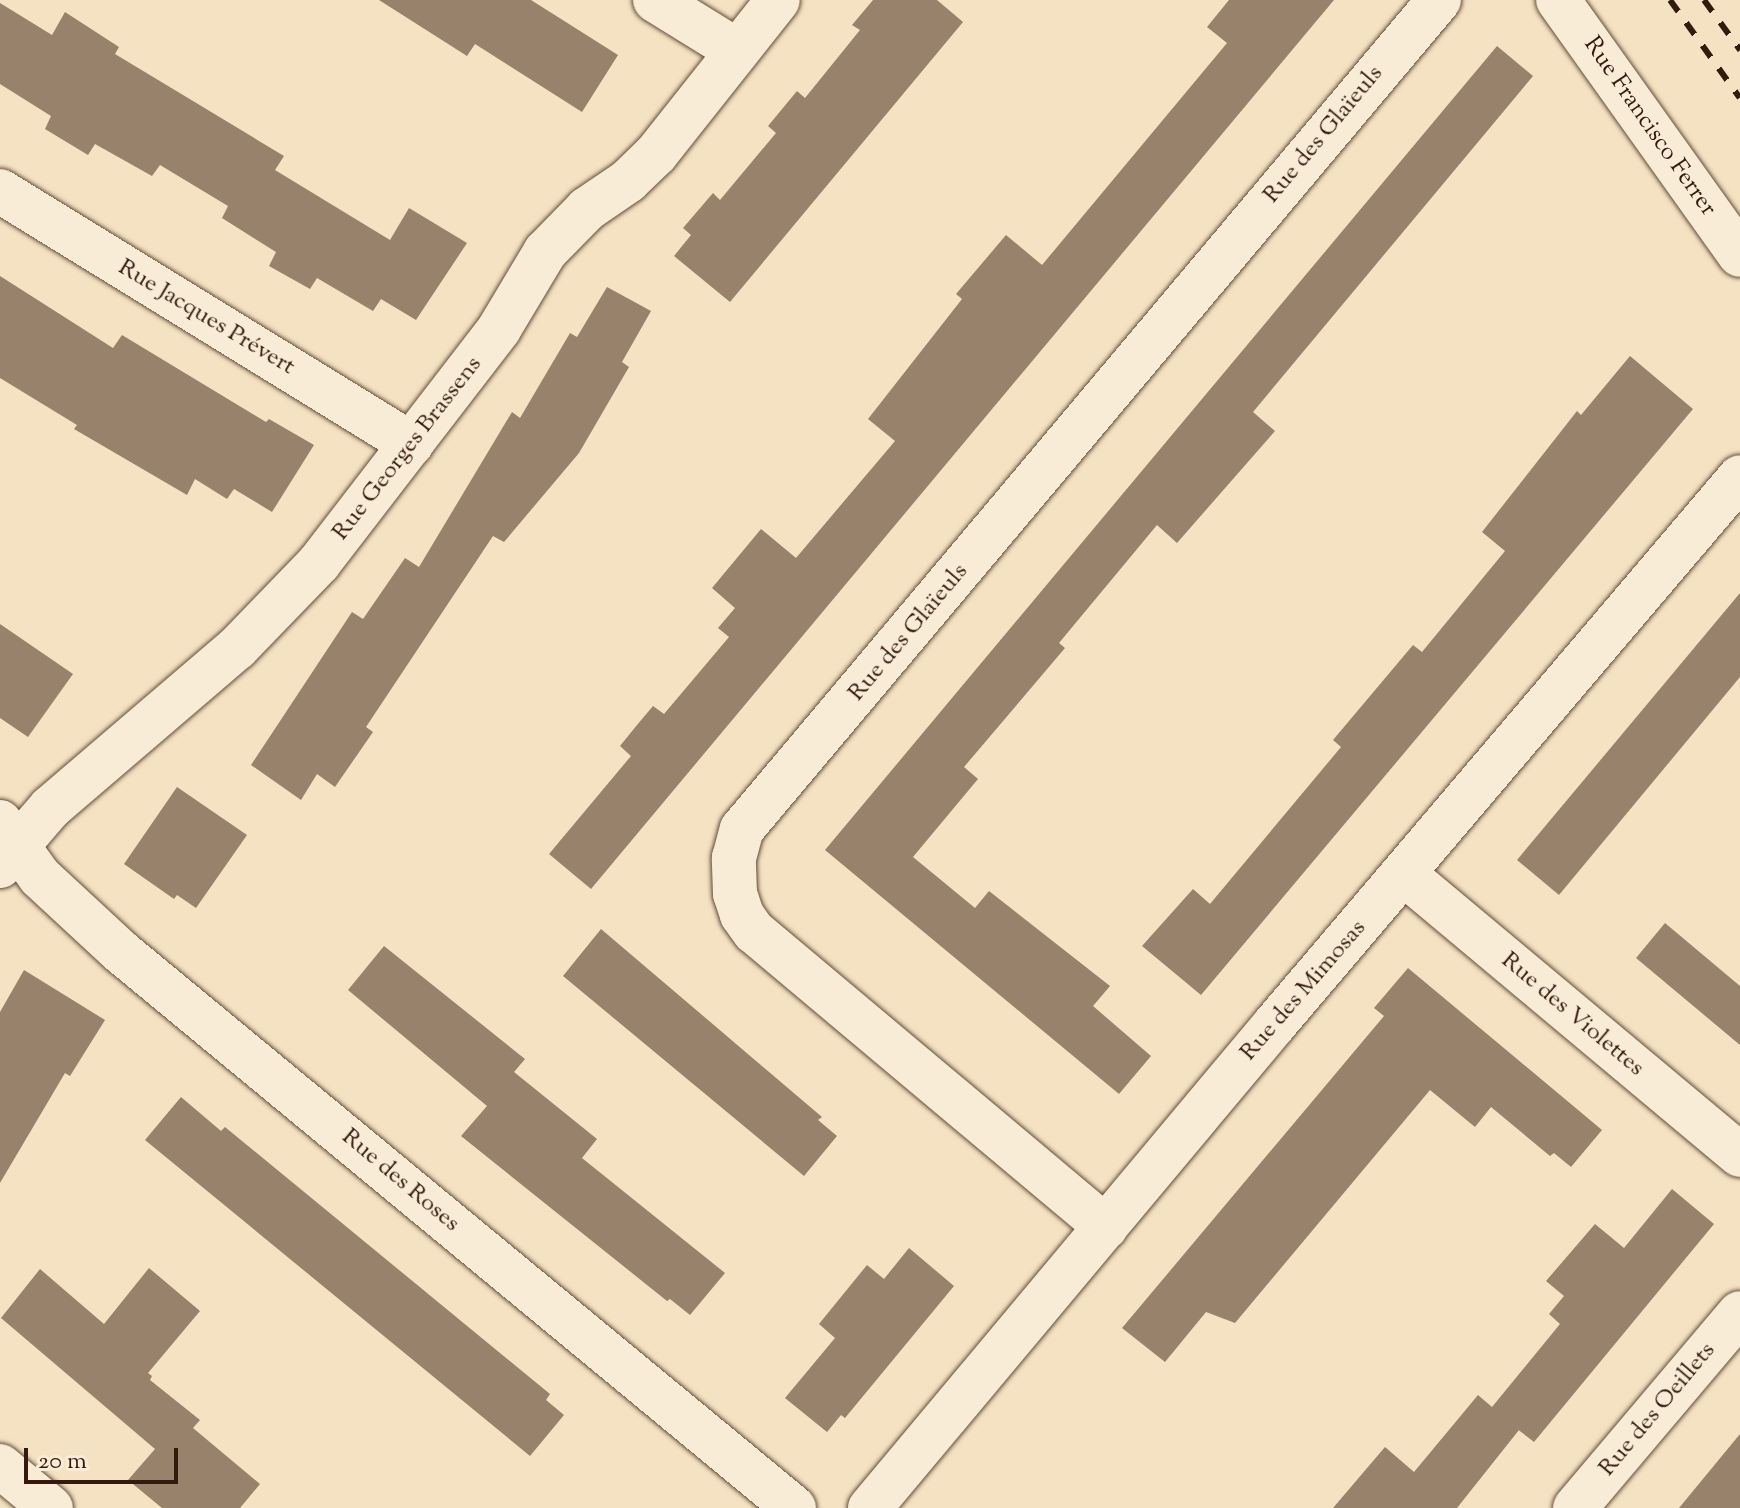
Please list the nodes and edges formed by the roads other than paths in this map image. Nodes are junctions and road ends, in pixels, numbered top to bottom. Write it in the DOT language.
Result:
graph roads {
  1 [pos="655,0"];
  2 [pos="778,0"];
  3 [pos="1439,0"];
  4 [pos="1558,0"];
  5 [pos="736,50"];
  6 [pos="0,191"];
  7 [pos="1740,255"];
  8 [pos="412,444"];
  9 [pos="1740,477"];
  10 [pos="5,844"];
  11 [pos="1404,874"];
  12 [pos="1740,1155"];
  13 [pos="1106,1227"];
  14 [pos="1740,1313"];
  15 [pos="0,1466"];
  16 [pos="51,1508"];
  17 [pos="794,1508"];
  18 [pos="870,1508"];
  19 [pos="1575,1508"];
  1 -- 5 [label="street"];
  2 -- 5 [label="street, Rue Georges Brassens"];
  3 -- 13 [label="street, Rue des Glaïeuls"];
  4 -- 7 [label="street, Rue Francisco Ferrer"];
  5 -- 8 [label="street, Rue Georges Brassens"];
  6 -- 8 [label="street, Rue Jacques Prévert"];
  8 -- 10 [label="street, Rue Georges Brassens"];
  9 -- 11 [label="street, Rue des Mimosas"];
  10 -- 17 [label="street, Rue des Roses"];
  11 -- 12 [label="street, Rue des Violettes"];
  11 -- 13 [label="street, Rue des Mimosas"];
  13 -- 18 [label="street, Rue des Mimosas"];
  14 -- 19 [label="street, Rue des Oeillets"];
  15 -- 16 [label="street"];
}
